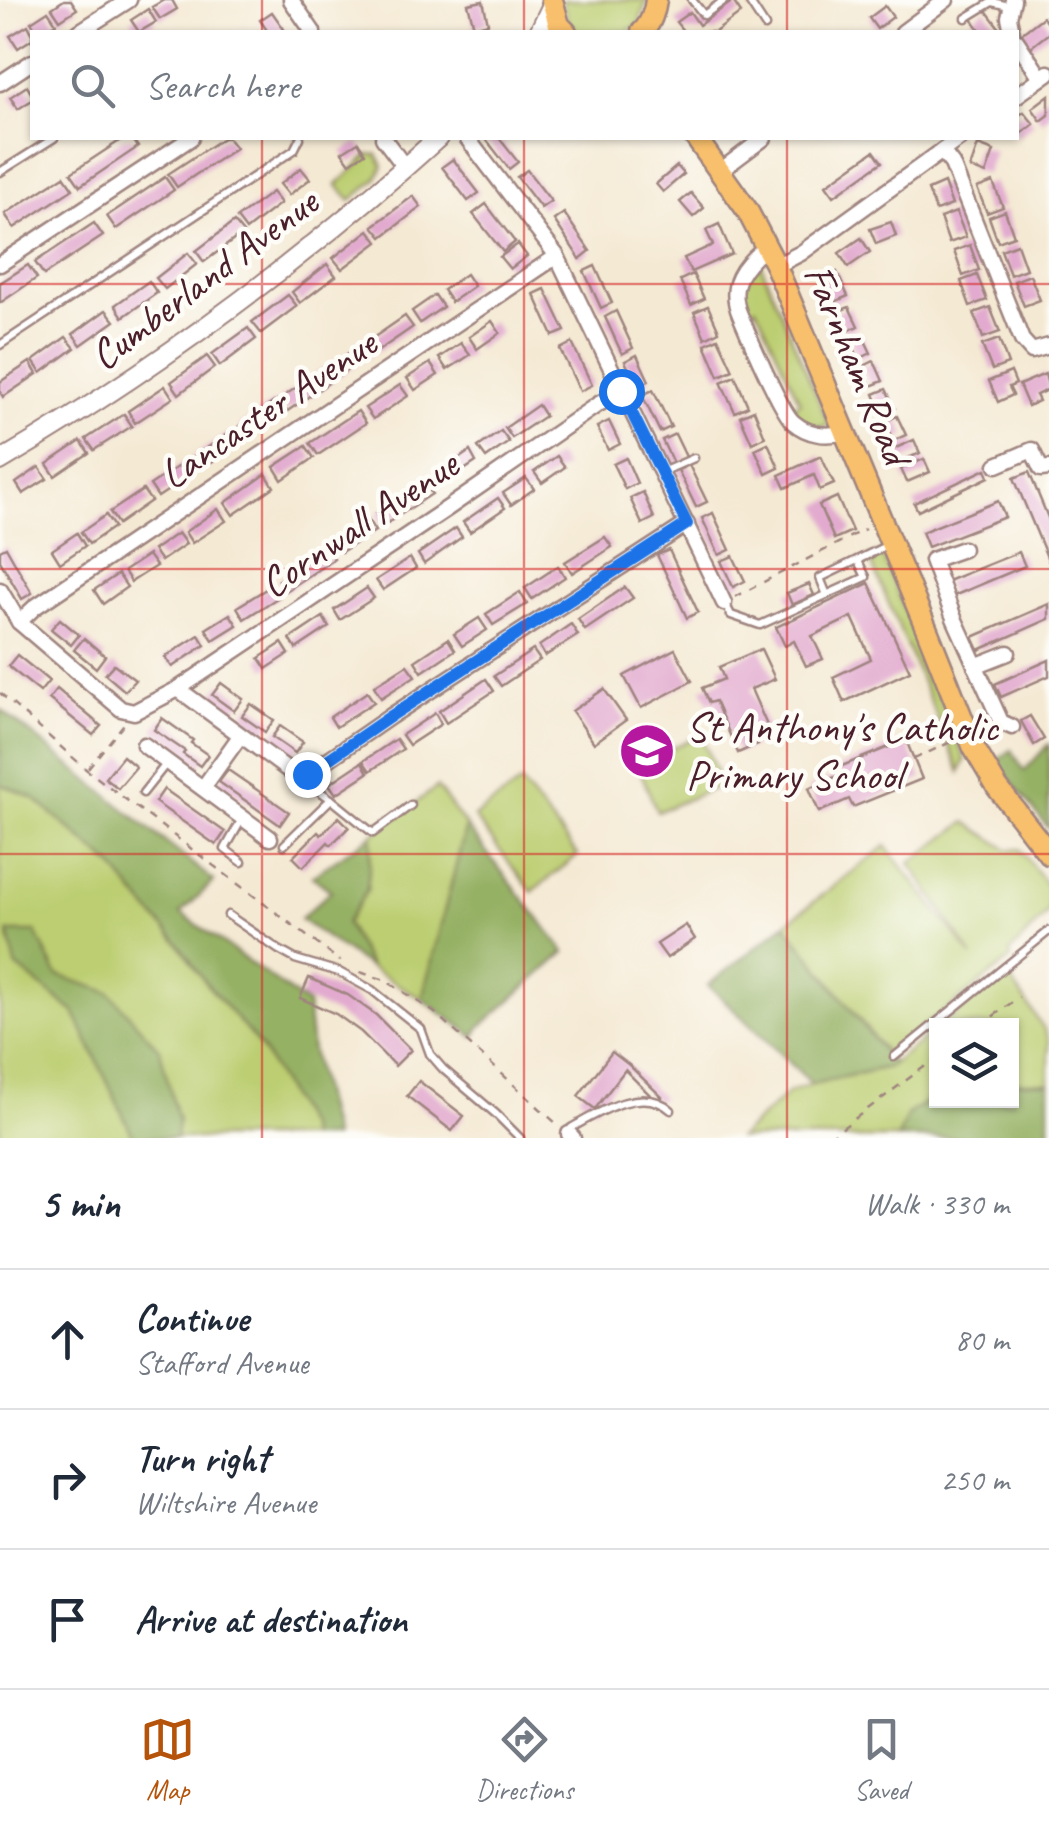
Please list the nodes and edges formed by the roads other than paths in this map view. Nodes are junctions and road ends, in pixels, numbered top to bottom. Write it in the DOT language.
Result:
graph roads {
  1 [pos="130,0"];
  2 [pos="292,0"];
  3 [pos="656,0"];
  4 [pos="692,0"];
  5 [pos="724,0"];
  6 [pos="748,0"];
  7 [pos="946,0"];
  8 [pos="552,3"];
  9 [pos="1012,3"];
  10 [pos="966,18"];
  11 [pos="765,26"];
  12 [pos="82,30"];
  13 [pos="312,30"];
  14 [pos="541,30"];
  15 [pos="564,30"];
  16 [pos="645,30"];
  17 [pos="906,30"];
  18 [pos="1012,30"];
  19 [pos="1019,44"];
  20 [pos="30,63"];
  21 [pos="1045,75"];
  22 [pos="0,84"];
  23 [pos="1019,94"];
  24 [pos="51,140"];
  25 [pos="188,140"];
  26 [pos="299,140"];
  27 [pos="385,140"];
  28 [pos="436,140"];
  29 [pos="469,140"];
  30 [pos="697,140"];
  31 [pos="761,140"];
  32 [pos="957,140"];
  33 [pos="942,151"];
  34 [pos="406,167"];
  35 [pos="720,171"];
  36 [pos="0,172"];
  37 [pos="557,256"];
  38 [pos="771,256"];
  39 [pos="0,264"];
  40 [pos="0,345"];
  41 [pos="1049,346"];
  42 [pos="621,391"];
  43 [pos="845,432"];
  44 [pos="694,458"];
  45 [pos="0,461"];
  46 [pos="997,465"];
  47 [pos="1049,468"];
  48 [pos="661,472"];
  49 [pos="687,524"];
  50 [pos="891,544"];
  51 [pos="964,549"];
  52 [pos="858,561"];
  53 [pos="0,590"];
  54 [pos="828,594"];
  55 [pos="724,602"];
  56 [pos="954,618"];
  57 [pos="19,622"];
  58 [pos="928,630"];
  59 [pos="1008,653"];
  60 [pos="976,666"];
  61 [pos="178,688"];
  62 [pos="1012,727"];
  63 [pos="240,736"];
  64 [pos="144,745"];
  65 [pos="166,764"];
  66 [pos="307,774"];
  67 [pos="203,788"];
  68 [pos="143,793"];
  69 [pos="331,799"];
  70 [pos="411,805"];
  71 [pos="243,818"];
  72 [pos="277,842"];
  73 [pos="1049,854"];
  74 [pos="242,862"];
  75 [pos="228,915"];
  76 [pos="1049,931"];
  77 [pos="894,1057"];
  78 [pos="671,1110"];
  79 [pos="572,1137"];
  80 [pos="520,1138"];
  1 -- 12 [label="street"];
  2 -- 13 [label="street"];
  3 -- 16 [label="main road"];
  4 -- 5 [label="lane"];
  6 -- 11 [label="lane"];
  7 -- 17 [label="street"];
  8 -- 14 [label="street"];
  8 -- 15 [label="main road"];
  9 -- 10 [label="lane"];
  9 -- 18 [label="street"];
  19 -- 21 [label="street"];
  20 -- 22 [label="street"];
  21 -- 23 [label="street"];
  24 -- 36 [label="lane"];
  25 -- 39 [label="street"];
  26 -- 40 [label="lane"];
  27 -- 34 [label="street"];
  28 -- 34 [label="street, Cumberland Avenue"];
  29 -- 37 [label="street"];
  30 -- 35 [label="main road, Farnham Road"];
  31 -- 35 [label="street"];
  32 -- 33 [label="street"];
  33 -- 38 [label="street"];
  33 -- 41 [label="street"];
  34 -- 45 [label="street, Cumberland Avenue"];
  35 -- 38 [label="main road, Farnham Road"];
  37 -- 42 [label="street"];
  37 -- 57 [label="street, Lancaster Avenue"];
  38 -- 43 [label="main road, Farnham Road"];
  38 -- 43 [label="street"];
  42 -- 48 [label="street"];
  42 -- 61 [label="street, Cornwall Avenue"];
  43 -- 50 [label="main road, Farnham Road"];
  44 -- 48 [label="lane"];
  46 -- 47 [label="street"];
  48 -- 49 [label="street"];
  49 -- 55 [label="street"];
  49 -- 66 [label="street"];
  50 -- 52 [label="lane"];
  50 -- 58 [label="main road, Farnham Road"];
  51 -- 56 [label="street"];
  52 -- 54 [label="lane"];
  52 -- 54 [label="lane"];
  53 -- 57 [label="street"];
  54 -- 55 [label="lane"];
  56 -- 58 [label="street"];
  56 -- 60 [label="street"];
  57 -- 61 [label="street, Cornwall Avenue"];
  58 -- 73 [label="main road, Farnham Road"];
  59 -- 60 [label="street"];
  60 -- 62 [label="street"];
  61 -- 63 [label="street"];
  63 -- 66 [label="street"];
  63 -- 67 [label="street"];
  64 -- 65 [label="street"];
  65 -- 67 [label="street"];
  65 -- 68 [label="lane"];
  66 -- 69 [label="lane"];
  67 -- 71 [label="street"];
  69 -- 70 [label="lane"];
  69 -- 72 [label="lane"];
  71 -- 72 [label="street"];
  71 -- 74 [label="lane"];
  75 -- 80 [label="lane"];
  76 -- 77 [label="lane"];
  78 -- 79 [label="lane"];
}
